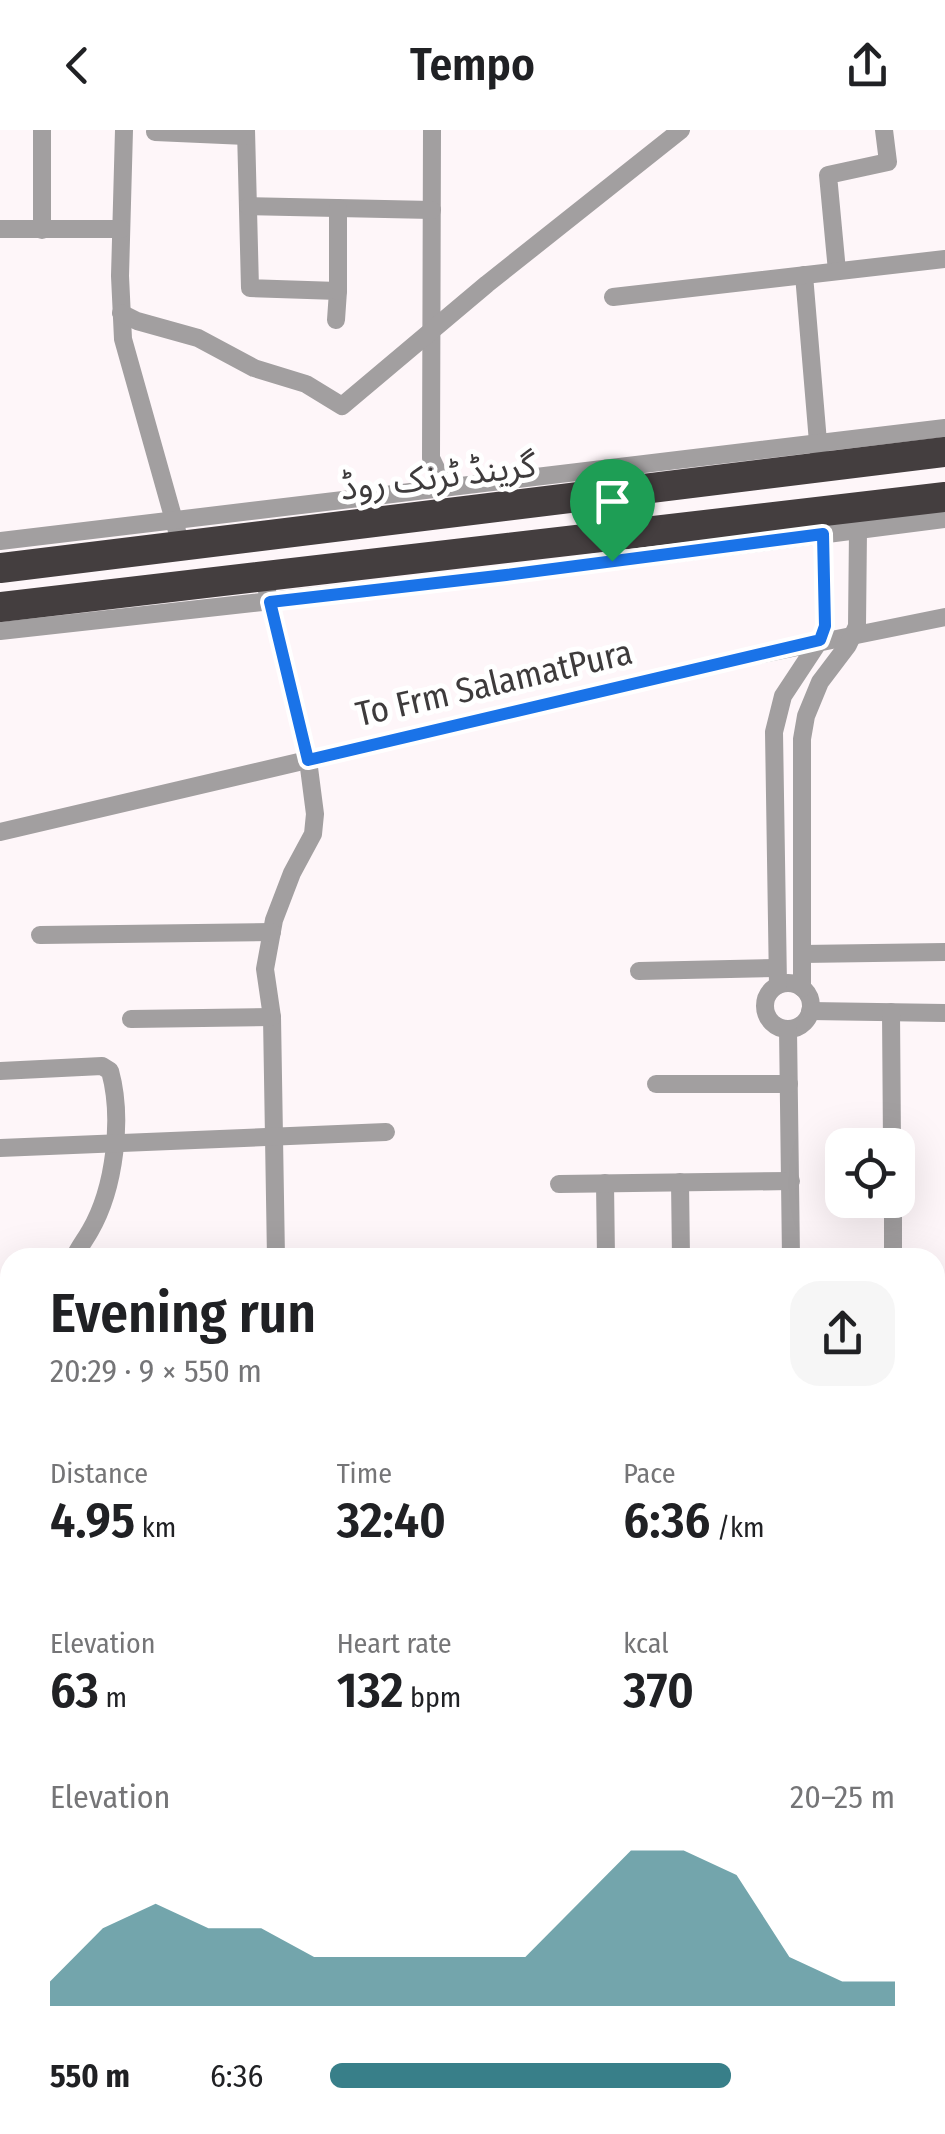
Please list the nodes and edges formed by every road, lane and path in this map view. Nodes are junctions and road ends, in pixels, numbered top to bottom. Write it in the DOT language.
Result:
graph roads {
  1 [pos="42,130"];
  2 [pos="124,130"];
  3 [pos="432,130"];
  4 [pos="681,130"];
  5 [pos="884,130"];
  6 [pos="156,132"];
  7 [pos="246,133"];
  8 [pos="248,206"];
  9 [pos="338,208"];
  10 [pos="432,210"];
  11 [pos="0,229"];
  12 [pos="42,230"];
  13 [pos="121,230"];
  14 [pos="945,259"];
  15 [pos="837,271"];
  16 [pos="804,275"];
  17 [pos="338,291"];
  18 [pos="613,296"];
  19 [pos="121,313"];
  20 [pos="336,320"];
  21 [pos="429,333"];
  22 [pos="945,428"];
  23 [pos="945,452"];
  24 [pos="819,455"];
  25 [pos="444,487"];
  26 [pos="494,494"];
  27 [pos="945,497"];
  28 [pos="554,500"];
  29 [pos="945,519"];
  30 [pos="858,530"];
  31 [pos="178,533"];
  32 [pos="823,534"];
  33 [pos="0,541"];
  34 [pos="562,542"];
  35 [pos="504,562"];
  36 [pos="0,568"];
  37 [pos="267,589"];
  38 [pos="0,606"];
  39 [pos="945,617"];
  40 [pos="0,630"];
  41 [pos="854,636"];
  42 [pos="820,640"];
  43 [pos="308,760"];
  44 [pos="0,832"];
  45 [pos="272,932"];
  46 [pos="40,936"];
  47 [pos="945,952"];
  48 [pos="802,954"];
  49 [pos="639,972"];
  50 [pos="778,976"];
  51 [pos="802,988"];
  52 [pos="810,1011"];
  53 [pos="891,1012"];
  54 [pos="945,1013"];
  55 [pos="272,1016"];
  56 [pos="131,1019"];
  57 [pos="788,1029"];
  58 [pos="0,1071"];
  59 [pos="656,1084"];
  60 [pos="789,1084"];
  61 [pos="892,1128"];
  62 [pos="386,1132"];
  63 [pos="274,1137"];
  64 [pos="114,1143"];
  65 [pos="0,1148"];
  66 [pos="791,1181"];
  67 [pos="680,1182"];
  68 [pos="605,1183"];
  69 [pos="559,1184"];
  70 [pos="893,1218"];
  71 [pos="80,1248"];
  72 [pos="276,1248"];
  73 [pos="606,1248"];
  74 [pos="681,1248"];
  75 [pos="792,1248"];
  76 [pos="894,1248"];
  1 -- 12 [label="street"];
  2 -- 13 [label="street"];
  3 -- 10 [label="street"];
  4 -- 21 [label="street"];
  5 -- 15 [label="street"];
  6 -- 7 [label="street"];
  7 -- 8 [label="street"];
  8 -- 9 [label="street"];
  8 -- 17 [label="street"];
  9 -- 10 [label="street"];
  9 -- 17 [label="street"];
  10 -- 21 [label="street"];
  11 -- 12 [label="street"];
  12 -- 13 [label="street"];
  13 -- 19 [label="street"];
  14 -- 15 [label="street"];
  15 -- 16 [label="street"];
  16 -- 18 [label="street"];
  16 -- 24 [label="street"];
  17 -- 20 [label="street"];
  19 -- 21 [label="street"];
  19 -- 31 [label="street"];
  21 -- 25 [label="street"];
  22 -- 24 [label="street"];
  23 -- 24 [label="highway, گرینڈ ٹرنک روڈ"];
  24 -- 26 [label="street"];
  24 -- 28 [label="highway, گرینڈ ٹرنک روڈ"];
  25 -- 26 [label="street"];
  25 -- 31 [label="street"];
  26 -- 28 [label="highway, گرینڈ ٹرنک روڈ"];
  26 -- 31 [label="highway, گرینڈ ٹرنک روڈ"];
  27 -- 34 [label="highway"];
  28 -- 34 [label="highway"];
  29 -- 30 [label="street"];
  30 -- 32 [label="street"];
  30 -- 41 [label="street"];
  31 -- 33 [label="street"];
  31 -- 36 [label="highway, گرینڈ ٹرنک روڈ"];
  32 -- 35 [label="street"];
  32 -- 42 [label="street"];
  34 -- 35 [label="highway"];
  35 -- 37 [label="highway"];
  37 -- 38 [label="highway"];
  37 -- 40 [label="street"];
  37 -- 43 [label="street"];
  39 -- 41 [label="street, To Frm SalamatPura"];
  41 -- 42 [label="street, To Frm SalamatPura"];
  41 -- 48 [label="street"];
  42 -- 43 [label="street, To Frm SalamatPura"];
  42 -- 50 [label="street"];
  43 -- 44 [label="street, To Frm SalamatPura"];
  43 -- 45 [label="street"];
  45 -- 46 [label="street"];
  45 -- 55 [label="street"];
  47 -- 48 [label="street"];
  48 -- 51 [label="street"];
  49 -- 50 [label="street"];
  50 -- 51 [label="street"];
  50 -- 57 [label="street"];
  51 -- 52 [label="street"];
  52 -- 53 [label="street"];
  52 -- 57 [label="street"];
  53 -- 54 [label="street"];
  53 -- 61 [label="street"];
  55 -- 56 [label="street"];
  55 -- 63 [label="street"];
  57 -- 60 [label="street"];
  58 -- 64 [label="street"];
  59 -- 60 [label="street"];
  60 -- 66 [label="street"];
  62 -- 63 [label="street"];
  63 -- 64 [label="street"];
  63 -- 72 [label="street"];
  64 -- 65 [label="street"];
  64 -- 71 [label="street"];
  66 -- 67 [label="street"];
  66 -- 75 [label="street"];
  67 -- 68 [label="street"];
  67 -- 74 [label="street"];
  68 -- 69 [label="street"];
  68 -- 73 [label="street"];
  70 -- 76 [label="street"];
}
